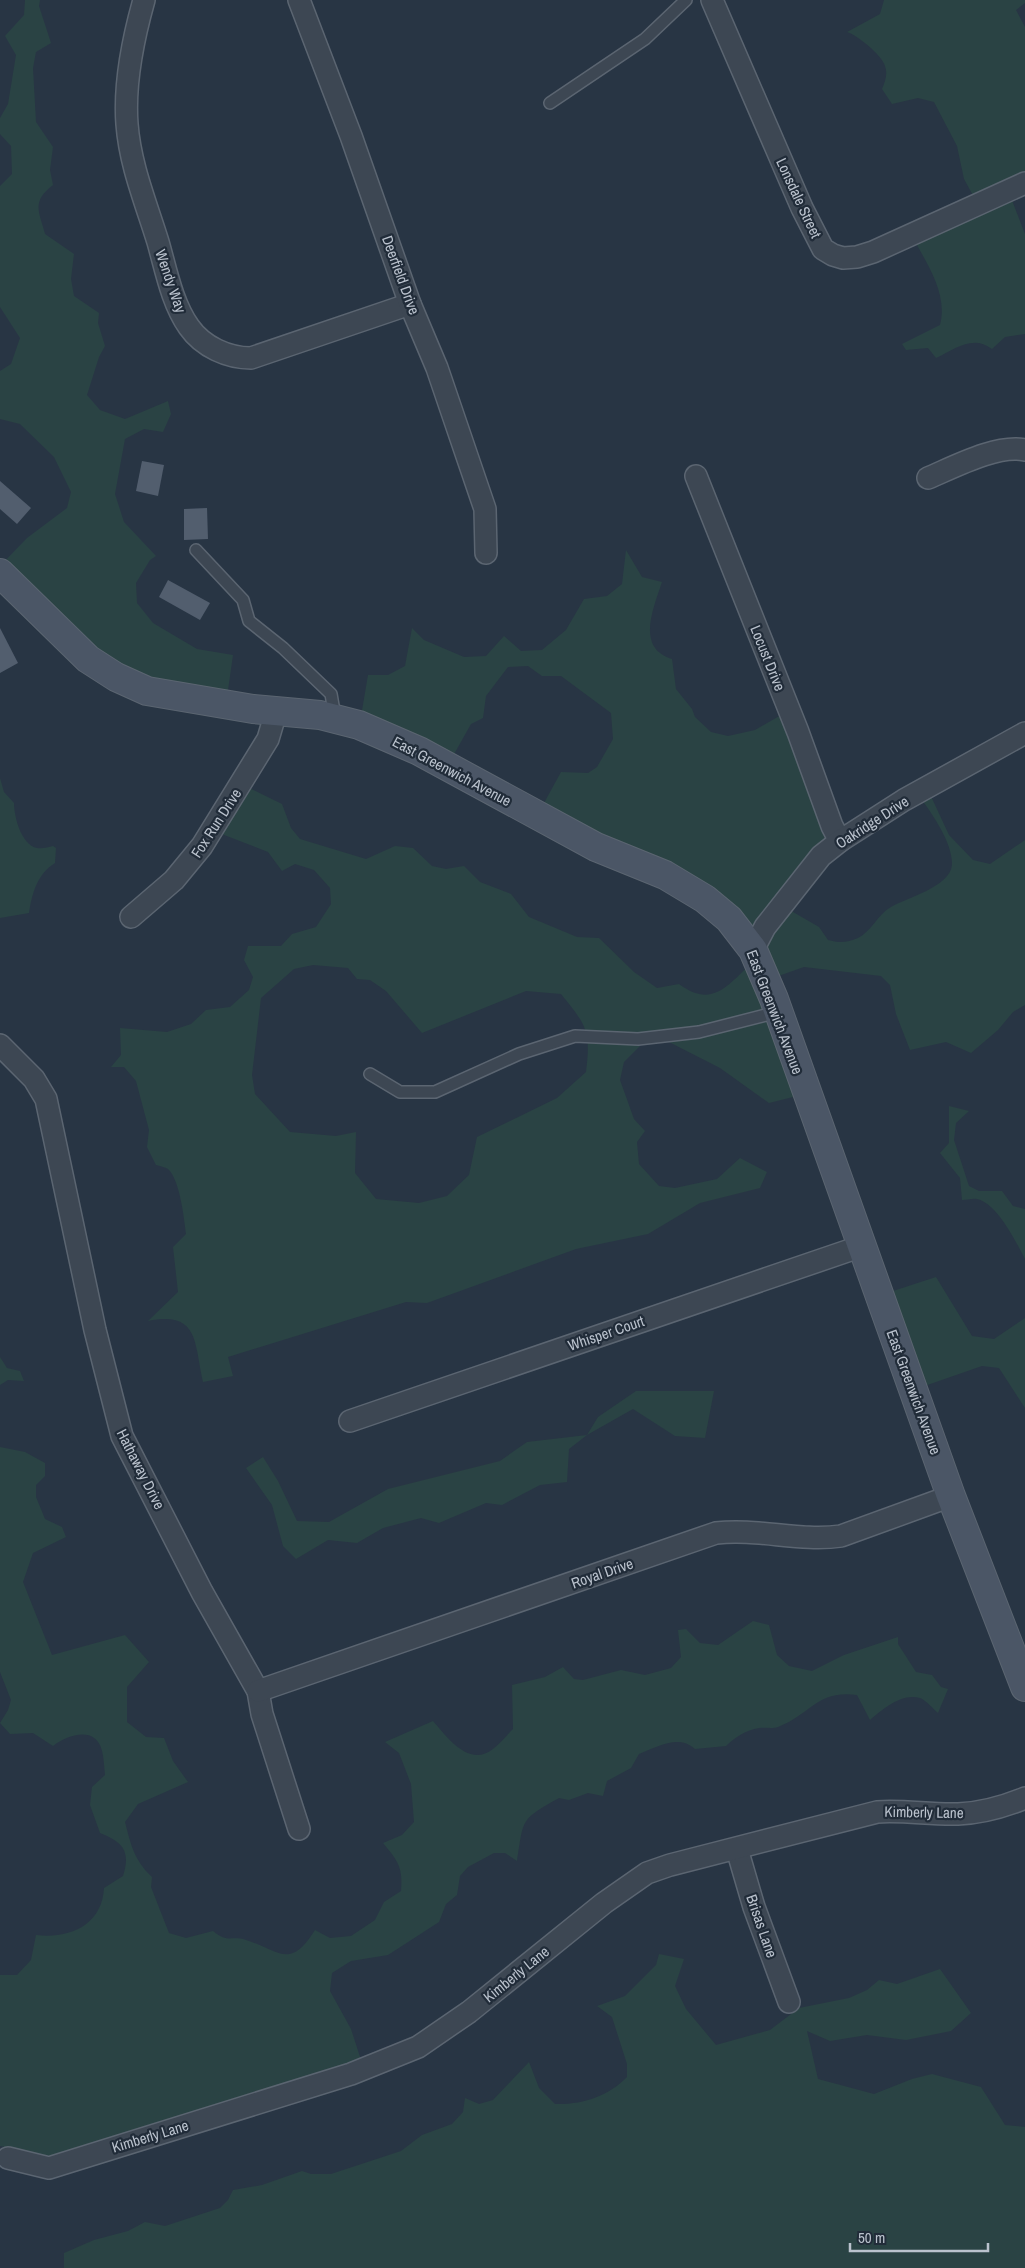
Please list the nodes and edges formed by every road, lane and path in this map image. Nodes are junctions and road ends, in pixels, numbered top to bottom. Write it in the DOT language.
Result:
graph roads {
  1 [pos="144,0"];
  2 [pos="299,0"];
  3 [pos="686,0"];
  4 [pos="712,0"];
  5 [pos="550,103"];
  6 [pos="1025,183"];
  7 [pos="410,304"];
  8 [pos="1025,450"];
  9 [pos="696,476"];
  10 [pos="928,478"];
  11 [pos="196,550"];
  12 [pos="486,554"];
  13 [pos="0,573"];
  14 [pos="276,712"];
  15 [pos="336,719"];
  16 [pos="1025,733"];
  17 [pos="840,841"];
  18 [pos="131,916"];
  19 [pos="753,950"];
  20 [pos="778,1012"];
  21 [pos="0,1045"];
  22 [pos="370,1074"];
  23 [pos="862,1246"];
  24 [pos="350,1421"];
  25 [pos="951,1496"];
  26 [pos="1018,1645"];
  27 [pos="1025,1687"];
  28 [pos="258,1691"];
  29 [pos="1025,1798"];
  30 [pos="299,1828"];
  31 [pos="736,1849"];
  32 [pos="789,2002"];
  33 [pos="8,2158"];
  1 -- 7 [label="street, Wendy Way"];
  2 -- 7 [label="street, Deerfield Drive"];
  3 -- 5 [label="lane"];
  4 -- 6 [label="street, Lonsdale Street"];
  7 -- 12 [label="street, Deerfield Drive"];
  8 -- 10 [label="street"];
  9 -- 17 [label="street, Locust Drive"];
  11 -- 15 [label="lane"];
  13 -- 14 [label="street, East Greenwich Avenue"];
  14 -- 15 [label="street, East Greenwich Avenue"];
  14 -- 18 [label="street, Fox Run Drive"];
  15 -- 19 [label="street, East Greenwich Avenue"];
  16 -- 17 [label="street, Oakridge Drive"];
  17 -- 19 [label="street, Oakridge Drive"];
  19 -- 20 [label="street, East Greenwich Avenue"];
  20 -- 22 [label="lane"];
  20 -- 23 [label="street, East Greenwich Avenue"];
  21 -- 28 [label="street, Hathaway Drive"];
  23 -- 24 [label="street, Whisper Court"];
  23 -- 25 [label="street, East Greenwich Avenue"];
  25 -- 26 [label="street, East Greenwich Avenue"];
  25 -- 28 [label="street, Royal Drive"];
  26 -- 27 [label="street, East Greenwich Avenue"];
  28 -- 30 [label="street, Hathaway Drive"];
  29 -- 31 [label="street, Kimberly Lane"];
  31 -- 32 [label="street, Brisas Lane"];
  31 -- 33 [label="street, Kimberly Lane"];
}
